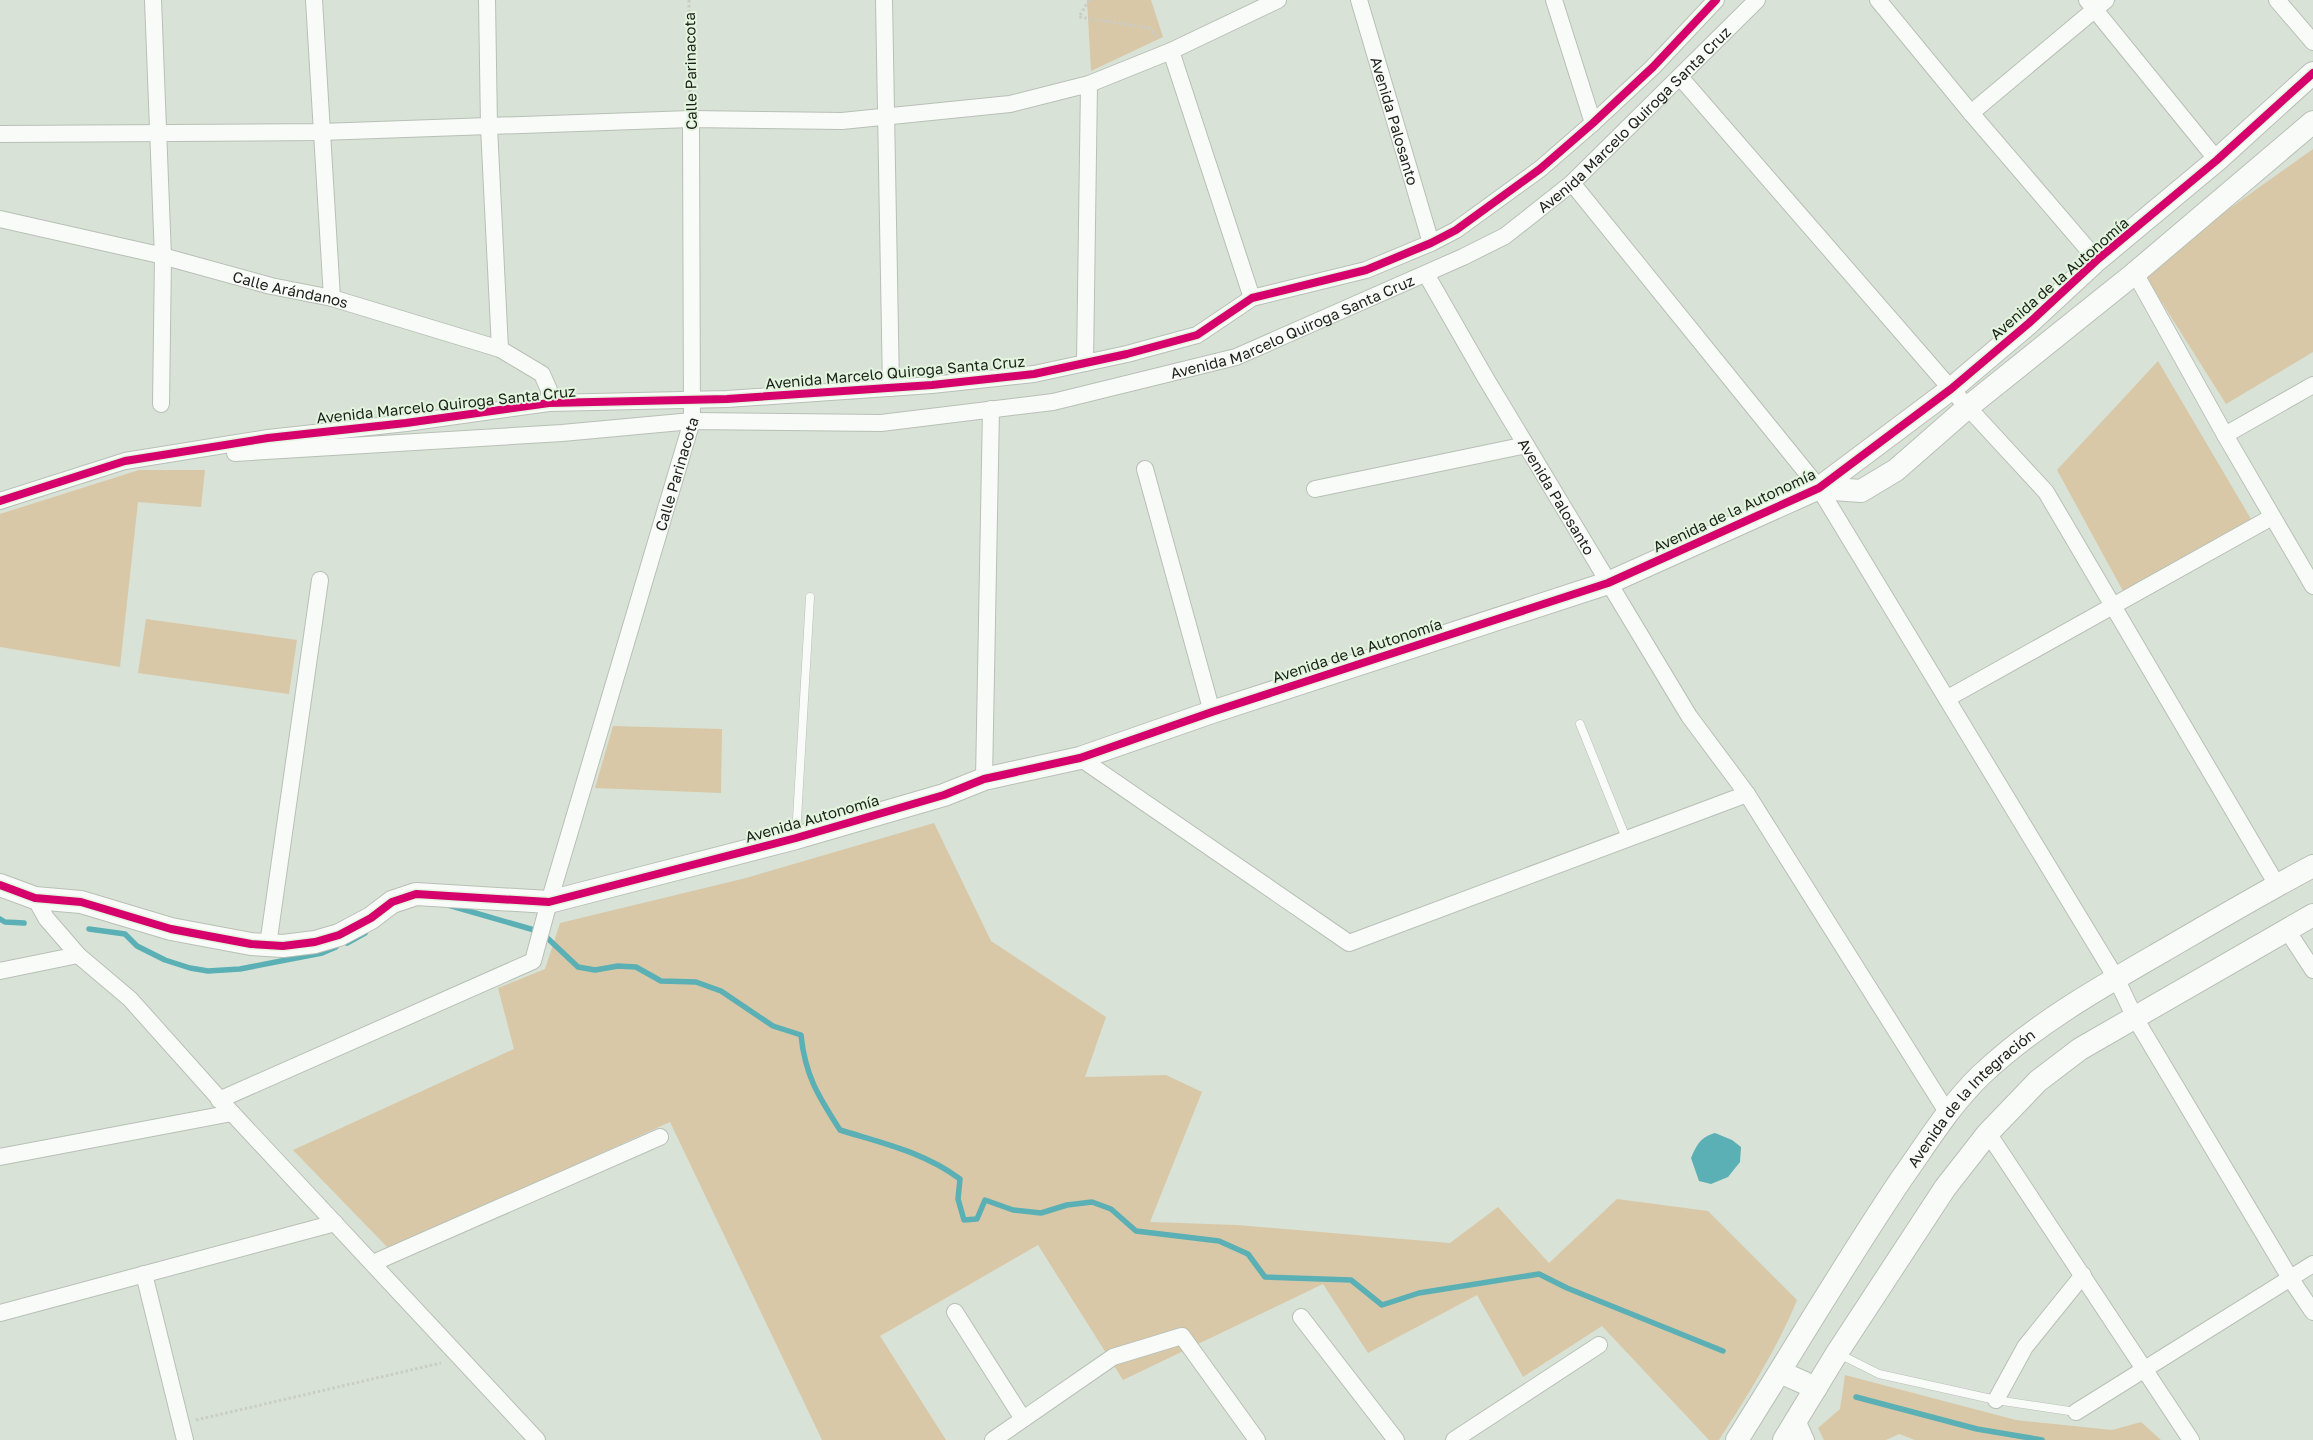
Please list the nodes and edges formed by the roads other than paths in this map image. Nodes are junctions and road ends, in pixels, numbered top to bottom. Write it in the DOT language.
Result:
graph roads {
  1 [pos="154,0"];
  2 [pos="314,0"];
  3 [pos="487,0"];
  4 [pos="884,0"];
  5 [pos="1278,0"];
  6 [pos="1359,0"];
  7 [pos="1554,0"];
  8 [pos="1716,0"];
  9 [pos="1756,0"];
  10 [pos="1878,0"];
  11 [pos="2277,0"];
  12 [pos="2096,3"];
  13 [pos="2313,42"];
  14 [pos="1171,52"];
  15 [pos="2313,73"];
  16 [pos="1680,77"];
  17 [pos="1089,84"];
  18 [pos="1971,113"];
  19 [pos="886,116"];
  20 [pos="690,119"];
  21 [pos="2313,122"];
  22 [pos="1593,123"];
  23 [pos="489,127"];
  24 [pos="321,132"];
  25 [pos="158,133"];
  26 [pos="0,134"];
  27 [pos="2217,160"];
  28 [pos="1572,183"];
  29 [pos="0,219"];
  30 [pos="1430,244"];
  31 [pos="163,258"];
  32 [pos="2098,260"];
  33 [pos="2134,273"];
  34 [pos="1426,274"];
  35 [pos="332,298"];
  36 [pos="1252,298"];
  37 [pos="500,349"];
  38 [pos="1085,363"];
  39 [pos="2313,385"];
  40 [pos="891,388"];
  41 [pos="1951,389"];
  42 [pos="691,399"];
  43 [pos="549,403"];
  44 [pos="161,404"];
  45 [pos="1968,407"];
  46 [pos="991,409"];
  47 [pos="692,421"];
  48 [pos="2225,435"];
  49 [pos="1526,446"];
  50 [pos="161,457"];
  51 [pos="1144,469"];
  52 [pos="1315,488"];
  53 [pos="1819,488"];
  54 [pos="0,500"];
  55 [pos="2272,517"];
  56 [pos="320,580"];
  57 [pos="1608,583"];
  58 [pos="2313,586"];
  59 [pos="810,597"];
  60 [pos="2113,606"];
  61 [pos="1948,698"];
  62 [pos="1212,712"];
  63 [pos="1580,724"];
  64 [pos="1080,758"];
  65 [pos="984,779"];
  66 [pos="1747,794"];
  67 [pos="796,838"];
  68 [pos="1626,838"];
  69 [pos="2313,866"];
  70 [pos="0,885"];
  71 [pos="2277,885"];
  72 [pos="35,898"];
  73 [pos="549,902"];
  74 [pos="2313,915"];
  75 [pos="2287,930"];
  76 [pos="268,945"];
  77 [pos="78,955"];
  78 [pos="2313,970"];
  79 [pos="0,971"];
  80 [pos="2116,978"];
  81 [pos="2135,1018"];
  82 [pos="219,1100"];
  83 [pos="1947,1112"];
  84 [pos="232,1113"];
  85 [pos="1988,1133"];
  86 [pos="660,1137"];
  87 [pos="0,1157"];
  88 [pos="335,1222"];
  89 [pos="373,1263"];
  90 [pos="2313,1264"];
  91 [pos="144,1274"];
  92 [pos="2082,1275"];
  93 [pos="2290,1278"];
  94 [pos="955,1312"];
  95 [pos="2313,1312"];
  96 [pos="0,1314"];
  97 [pos="1302,1317"];
  98 [pos="1599,1345"];
  99 [pos="1837,1353"];
  100 [pos="2144,1368"];
  101 [pos="1780,1372"];
  102 [pos="1816,1388"];
  103 [pos="1996,1400"];
  104 [pos="2076,1412"];
  105 [pos="1023,1419"];
  106 [pos="1802,1430"];
  107 [pos="185,1440"];
  108 [pos="537,1440"];
  109 [pos="993,1440"];
  110 [pos="1257,1440"];
  111 [pos="1396,1440"];
  112 [pos="1454,1440"];
  113 [pos="1737,1440"];
  114 [pos="1784,1440"];
  115 [pos="2191,1440"];
  1 -- 25 [label="street"];
  2 -- 24 [label="street"];
  3 -- 23 [label="street"];
  4 -- 19 [label="street"];
  5 -- 14 [label="street"];
  6 -- 30 [label="street, Avenida Palosanto"];
  7 -- 22 [label="street"];
  8 -- 22 [label="street, Avenida Marcelo Quiroga Santa Cruz"];
  9 -- 16 [label="street, Avenida Marcelo Quiroga Santa Cruz"];
  10 -- 18 [label="street"];
  11 -- 13 [label="street"];
  12 -- 18 [label="street"];
  12 -- 27 [label="street"];
  14 -- 17 [label="street"];
  14 -- 36 [label="street"];
  15 -- 27 [label="street, Avenida de la Autonomía"];
  16 -- 28 [label="street, Avenida Marcelo Quiroga Santa Cruz"];
  16 -- 41 [label="street"];
  17 -- 19 [label="street"];
  17 -- 38 [label="street"];
  18 -- 32 [label="street"];
  19 -- 20 [label="street"];
  19 -- 40 [label="street"];
  20 -- 23 [label="street"];
  20 -- 42 [label="street, Calle Parinacota"];
  21 -- 33 [label="street, Avenida de la Autonomía"];
  22 -- 30 [label="street, Avenida Marcelo Quiroga Santa Cruz"];
  23 -- 24 [label="street"];
  23 -- 37 [label="street"];
  24 -- 25 [label="street"];
  24 -- 35 [label="street"];
  25 -- 26 [label="street"];
  25 -- 31 [label="street"];
  27 -- 32 [label="street, Avenida de la Autonomía"];
  28 -- 34 [label="street, Avenida Marcelo Quiroga Santa Cruz"];
  28 -- 53 [label="street"];
  29 -- 31 [label="street, Calle Arándanos"];
  30 -- 36 [label="street, Avenida Marcelo Quiroga Santa Cruz"];
  31 -- 35 [label="street, Calle Arándanos"];
  31 -- 44 [label="street"];
  32 -- 41 [label="street, Avenida de la Autonomía"];
  33 -- 45 [label="street, Avenida de la Autonomía"];
  33 -- 48 [label="street"];
  34 -- 46 [label="street, Avenida Marcelo Quiroga Santa Cruz"];
  34 -- 49 [label="street, Avenida Palosanto"];
  35 -- 37 [label="street, Calle Arándanos"];
  36 -- 38 [label="street, Avenida Marcelo Quiroga Santa Cruz"];
  37 -- 43 [label="street, Calle Arándanos"];
  38 -- 40 [label="street, Avenida Marcelo Quiroga Santa Cruz"];
  39 -- 48 [label="street"];
  40 -- 42 [label="street, Avenida Marcelo Quiroga Santa Cruz"];
  41 -- 45 [label="street"];
  41 -- 53 [label="street, Avenida de la Autonomía"];
  42 -- 43 [label="street, Avenida Marcelo Quiroga Santa Cruz"];
  42 -- 47 [label="street, Calle Parinacota"];
  43 -- 50 [label="street, Avenida Marcelo Quiroga Santa Cruz"];
  45 -- 53 [label="street, Avenida de la Autonomía"];
  45 -- 60 [label="street"];
  46 -- 47 [label="street, Avenida Marcelo Quiroga Santa Cruz"];
  46 -- 65 [label="street"];
  47 -- 50 [label="street, Avenida Marcelo Quiroga Santa Cruz"];
  47 -- 73 [label="street, Calle Parinacota"];
  48 -- 55 [label="street"];
  49 -- 52 [label="street"];
  49 -- 57 [label="street, Avenida Palosanto"];
  50 -- 54 [label="street, Avenida Marcelo Quiroga Santa Cruz"];
  51 -- 62 [label="street"];
  53 -- 57 [label="street, Avenida de la Autonomía"];
  53 -- 61 [label="street"];
  55 -- 58 [label="street"];
  55 -- 60 [label="street"];
  56 -- 76 [label="street"];
  57 -- 62 [label="street, Avenida de la Autonomía"];
  57 -- 66 [label="street, Avenida Palosanto"];
  59 -- 67 [label="lane"];
  60 -- 61 [label="street"];
  60 -- 71 [label="street"];
  61 -- 80 [label="street"];
  62 -- 64 [label="street, Avenida de la Autonomía"];
  63 -- 68 [label="lane"];
  64 -- 65 [label="street, Avenida Autonomía"];
  64 -- 68 [label="street"];
  65 -- 67 [label="street, Avenida Autonomía"];
  66 -- 68 [label="street"];
  66 -- 83 [label="street, Avenida Palosanto"];
  67 -- 73 [label="street, Avenida Autonomía"];
  69 -- 71 [label="street, Avenida de la Integración"];
  70 -- 72 [label="street, Avenida Autonomía"];
  71 -- 80 [label="street, Avenida de la Integración"];
  72 -- 76 [label="street, Avenida Autonomía"];
  72 -- 77 [label="street"];
  73 -- 76 [label="street, Avenida Autonomía"];
  73 -- 82 [label="street, Calle Parinacota"];
  74 -- 75 [label="street"];
  75 -- 78 [label="street"];
  75 -- 81 [label="street"];
  77 -- 79 [label="street"];
  77 -- 82 [label="street"];
  80 -- 81 [label="street"];
  80 -- 83 [label="street, Avenida de la Integración"];
  81 -- 85 [label="street"];
  81 -- 93 [label="street"];
  82 -- 84 [label="street"];
  83 -- 101 [label="street, Avenida de la Integración"];
  84 -- 87 [label="street"];
  84 -- 88 [label="street"];
  85 -- 92 [label="street"];
  85 -- 99 [label="street"];
  86 -- 89 [label="street"];
  88 -- 89 [label="street"];
  88 -- 91 [label="street"];
  89 -- 108 [label="street"];
  90 -- 93 [label="street"];
  91 -- 96 [label="street"];
  91 -- 107 [label="street"];
  92 -- 100 [label="street"];
  92 -- 103 [label="street"];
  93 -- 95 [label="street"];
  93 -- 100 [label="street"];
  94 -- 105 [label="street"];
  97 -- 111 [label="street"];
  98 -- 112 [label="street"];
  99 -- 102 [label="street"];
  99 -- 103 [label="lane"];
  100 -- 104 [label="street"];
  100 -- 115 [label="street"];
  101 -- 102 [label="street"];
  101 -- 113 [label="street, Avenida de la Integración"];
  102 -- 106 [label="street"];
  103 -- 104 [label="lane"];
  105 -- 109 [label="street"];
  105 -- 110 [label="street"];
  106 -- 114 [label="street"];
}
